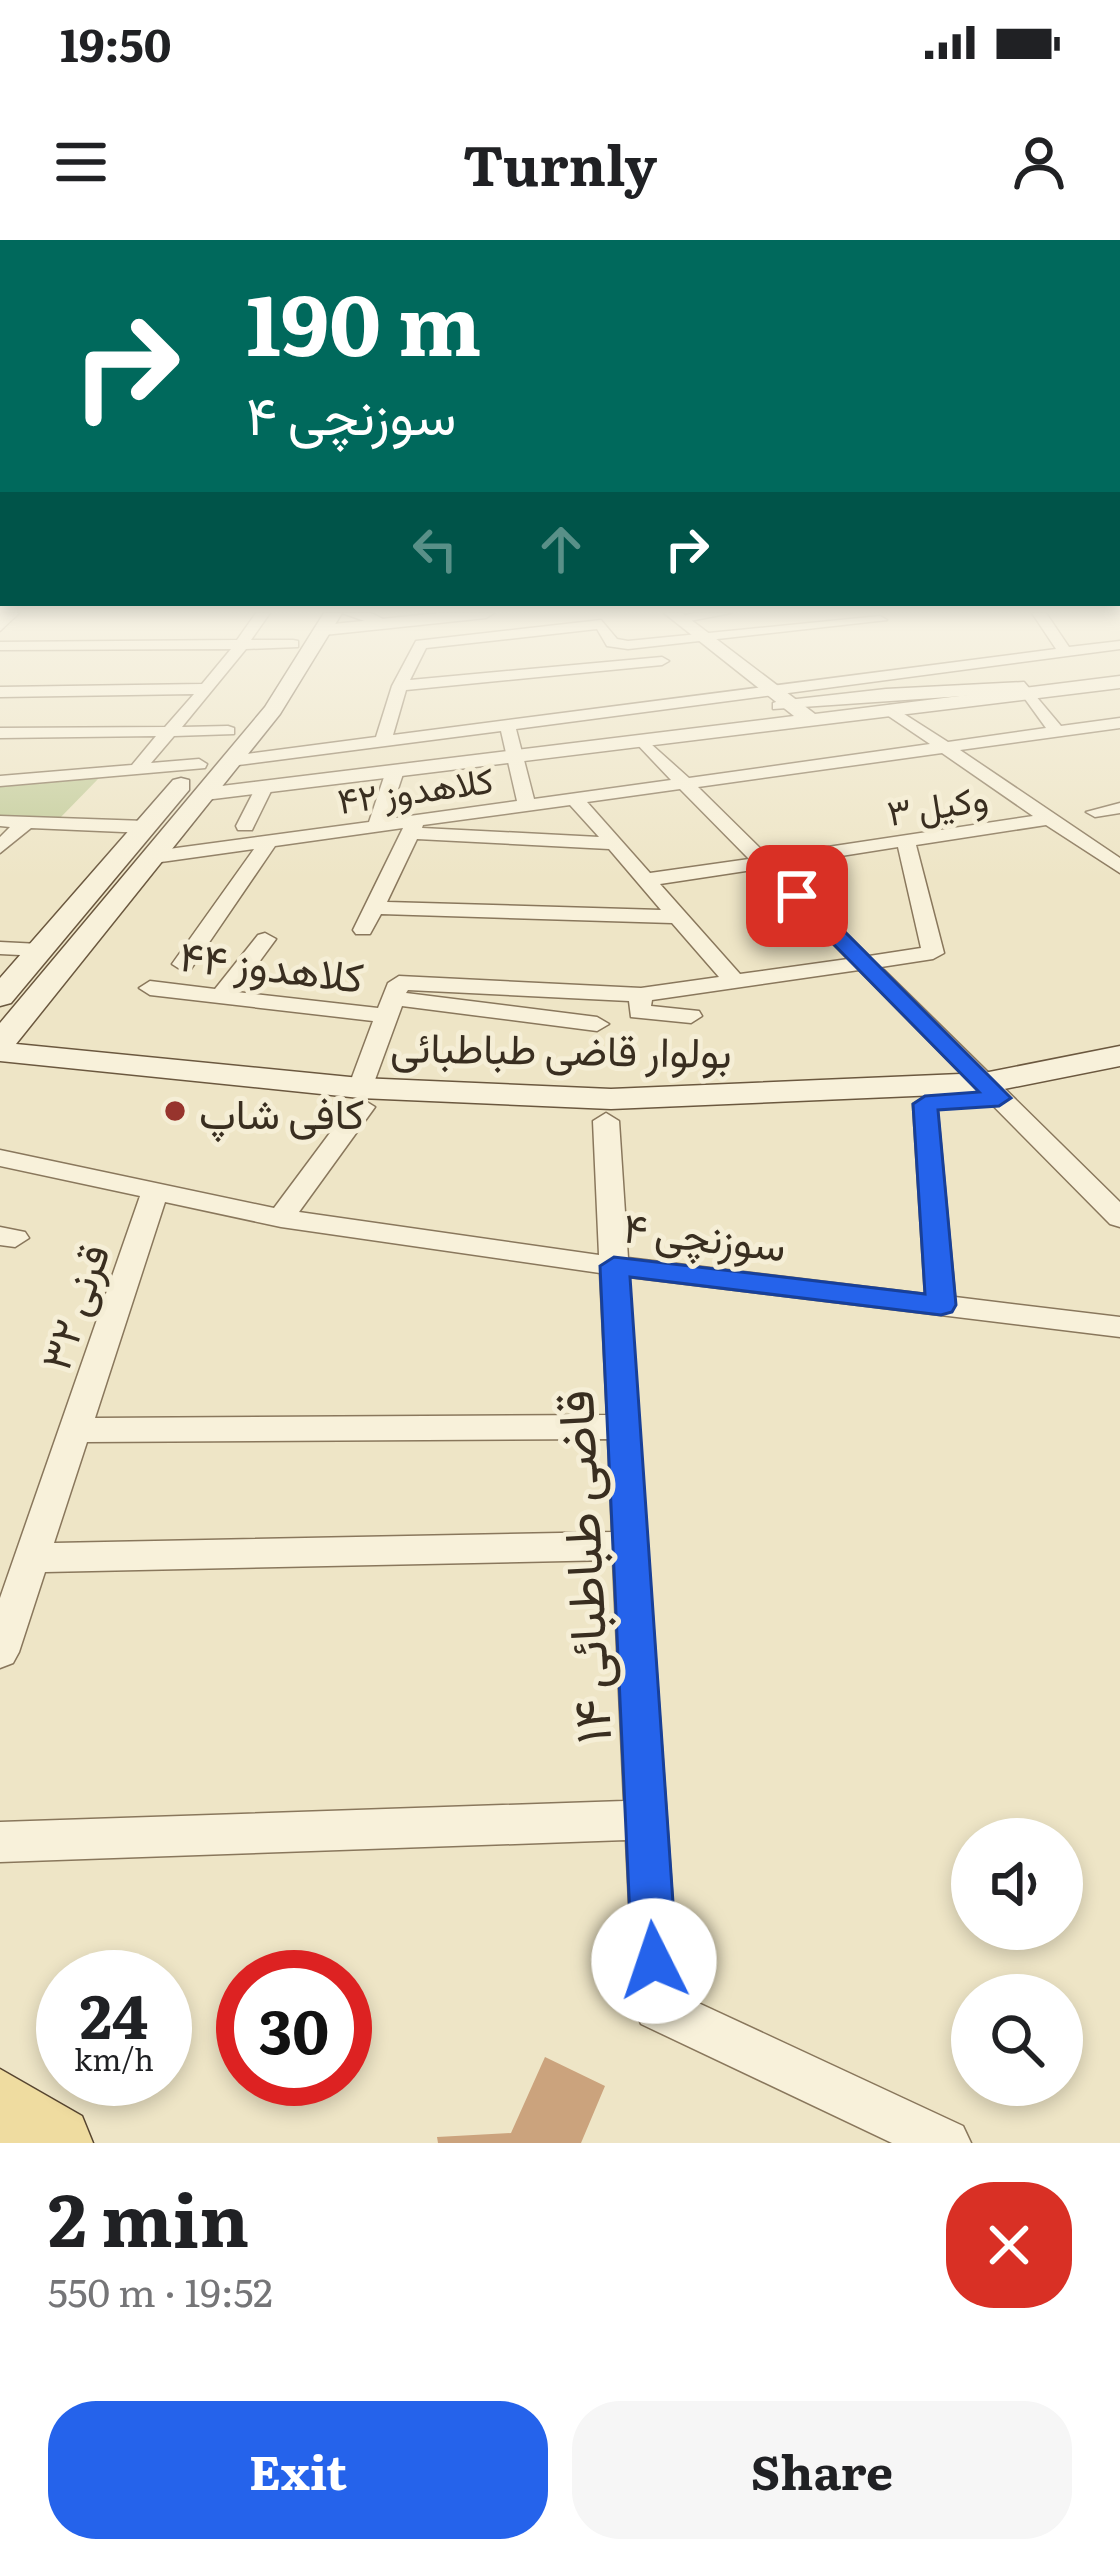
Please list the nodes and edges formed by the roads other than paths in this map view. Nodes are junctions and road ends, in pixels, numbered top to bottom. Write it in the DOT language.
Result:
graph roads {
  1 [pos="194,702"];
  2 [pos="250,702"];
  3 [pos="277,702"];
  4 [pos="395,702"];
  5 [pos="685,702"];
  6 [pos="786,702"];
  7 [pos="818,702"];
  8 [pos="957,702"];
  9 [pos="1035,702"];
  10 [pos="790,705"];
  11 [pos="890,710"];
  12 [pos="578,715"];
  13 [pos="811,720"];
  14 [pos="1120,723"];
  15 [pos="507,724"];
  16 [pos="227,730"];
  17 [pos="170,731"];
  18 [pos="1057,732"];
  19 [pos="0,734"];
  20 [pos="383,741"];
  21 [pos="642,741"];
  22 [pos="945,748"];
  23 [pos="515,756"];
  24 [pos="231,760"];
  25 [pos="199,764"];
  26 [pos="137,769"];
  27 [pos="395,771"];
  28 [pos="0,781"];
  29 [pos="685,784"];
  30 [pos="264,787"];
  31 [pos="205,794"];
  32 [pos="574,799"];
  33 [pos="527,806"];
  34 [pos="1120,808"];
  35 [pos="1095,812"];
  36 [pos="1049,819"];
  37 [pos="0,821"];
  38 [pos="26,822"];
  39 [pos="146,826"];
  40 [pos="245,826"];
  41 [pos="377,826"];
  42 [pos="413,827"];
  43 [pos="906,841"];
  44 [pos="268,842"];
  45 [pos="614,844"];
  46 [pos="0,848"];
  47 [pos="154,857"];
  48 [pos="764,862"];
  49 [pos="1120,867"];
  50 [pos="646,880"];
  51 [pos="374,908"];
  52 [pos="678,917"];
  53 [pos="363,930"];
  54 [pos="265,939"];
  55 [pos="0,948"];
  56 [pos="40,950"];
  57 [pos="863,961"];
  58 [pos="183,964"];
  59 [pos="732,979"];
  60 [pos="150,988"];
  61 [pos="640,995"];
  62 [pos="0,997"];
  63 [pos="221,997"];
  64 [pos="392,999"];
  65 [pos="692,1016"];
  66 [pos="597,1024"];
  67 [pos="0,1047"];
  68 [pos="1120,1056"];
  69 [pos="0,1075"];
  70 [pos="1120,1075"];
  71 [pos="992,1090"];
  72 [pos="361,1098"];
  73 [pos="925,1104"];
  74 [pos="606,1120"];
  75 [pos="0,1158"];
  76 [pos="155,1192"];
  77 [pos="281,1218"];
  78 [pos="1120,1218"];
  79 [pos="614,1266"];
  80 [pos="941,1305"];
  81 [pos="1120,1327"];
  82 [pos="624,1427"];
  83 [pos="75,1430"];
  84 [pos="630,1546"];
  85 [pos="31,1558"];
  86 [pos="1,1642"];
  87 [pos="646,1820"];
  88 [pos="0,1842"];
  89 [pos="0,2107"];
  90 [pos="55,2143"];
  91 [pos="946,2143"];
  1 -- 17 [label="street"];
  2 -- 16 [label="main road"];
  3 -- 24 [label="main road"];
  4 -- 20 [label="street"];
  5 -- 12 [label="street"];
  6 -- 10 [label="street"];
  7 -- 10 [label="street"];
  8 -- 11 [label="street"];
  9 -- 18 [label="street"];
  10 -- 12 [label="street"];
  10 -- 13 [label="street"];
  11 -- 13 [label="street"];
  11 -- 22 [label="street"];
  12 -- 15 [label="street"];
  13 -- 21 [label="street"];
  14 -- 18 [label="street, کلاهدوز ۴۲"];
  15 -- 20 [label="street"];
  15 -- 23 [label="street"];
  16 -- 17 [label="street"];
  16 -- 25 [label="main road"];
  17 -- 19 [label="street"];
  17 -- 26 [label="street"];
  18 -- 22 [label="street, کلاهدوز ۴۲"];
  20 -- 24 [label="street"];
  21 -- 23 [label="street"];
  21 -- 29 [label="street"];
  22 -- 29 [label="street, کلاهدوز ۴۲"];
  22 -- 36 [label="street"];
  23 -- 27 [label="street"];
  23 -- 33 [label="street"];
  24 -- 31 [label="main road"];
  25 -- 26 [label="street"];
  25 -- 39 [label="main road"];
  26 -- 28 [label="street"];
  27 -- 30 [label="street"];
  27 -- 41 [label="street"];
  29 -- 32 [label="street, کلاهدوز ۴۲"];
  29 -- 48 [label="street"];
  30 -- 31 [label="street"];
  30 -- 40 [label="street"];
  31 -- 47 [label="main road"];
  32 -- 33 [label="street, کلاهدوز ۴۲"];
  32 -- 45 [label="street"];
  33 -- 42 [label="street, کلاهدوز ۴۲"];
  34 -- 35 [label="street"];
  36 -- 43 [label="street, وکيل ۳"];
  36 -- 49 [label="street"];
  37 -- 38 [label="street"];
  38 -- 39 [label="street"];
  38 -- 46 [label="street"];
  39 -- 56 [label="main road"];
  41 -- 42 [label="street, کلاهدوز ۴۲"];
  41 -- 44 [label="street, کلاهدوز ۴۲"];
  42 -- 45 [label="street"];
  42 -- 51 [label="street"];
  43 -- 48 [label="street, وکيل ۳"];
  43 -- 57 [label="street"];
  44 -- 47 [label="street, کلاهدوز ۴۲"];
  44 -- 58 [label="street"];
  45 -- 50 [label="street"];
  47 -- 67 [label="main road"];
  48 -- 50 [label="street, وکيل ۳"];
  48 -- 57 [label="street"];
  50 -- 52 [label="street"];
  51 -- 52 [label="street"];
  51 -- 53 [label="street"];
  52 -- 59 [label="street"];
  54 -- 63 [label="street"];
  55 -- 56 [label="street"];
  56 -- 62 [label="main road"];
  57 -- 59 [label="street"];
  57 -- 71 [label="street"];
  59 -- 61 [label="street"];
  60 -- 63 [label="street, کلاهدوز ۴۴"];
  61 -- 64 [label="street"];
  61 -- 65 [label="street"];
  63 -- 64 [label="street, کلاهدوز ۴۴"];
  64 -- 66 [label="street"];
  64 -- 72 [label="street"];
  67 -- 72 [label="main road, بولوار قاضی طباطبائی"];
  68 -- 71 [label="main road, بولوار قاضی طباطبائی"];
  69 -- 72 [label="main road, بولوار قاضی طباطبائی"];
  70 -- 71 [label="main road, بولوار قاضی طباطبائی"];
  71 -- 72 [label="main road, بولوار قاضی طباطبائی"];
  71 -- 73 [label="main road, بولوار قاضی طباطبائی"];
  71 -- 78 [label="street"];
  72 -- 74 [label="main road, بولوار قاضی طباطبائی"];
  72 -- 77 [label="street"];
  73 -- 74 [label="main road, بولوار قاضی طباطبائی"];
  73 -- 80 [label="street"];
  74 -- 79 [label="street, قاضی طباطبائی ۱۴"];
  75 -- 76 [label="street, سوزنچی ۴"];
  76 -- 77 [label="street, سوزنچی ۴"];
  76 -- 83 [label="street, قرنی ۳۲"];
  77 -- 79 [label="street, سوزنچی ۴"];
  79 -- 80 [label="street, سوزنچی ۴"];
  79 -- 82 [label="street, قاضی طباطبائی ۱۴"];
  80 -- 81 [label="street, سوزنچی ۴"];
  82 -- 83 [label="street"];
  82 -- 84 [label="street, قاضی طباطبائی ۱۴"];
  83 -- 85 [label="street, قرنی ۳۲"];
  84 -- 85 [label="street"];
  84 -- 87 [label="street, قاضی طباطبائی ۱۴"];
  85 -- 86 [label="street, قرنی ۳۲"];
  87 -- 88 [label="street"];
  87 -- 91 [label="street, قاضی طباطبائی ۱۴"];
  89 -- 90 [label="main road"];
}
